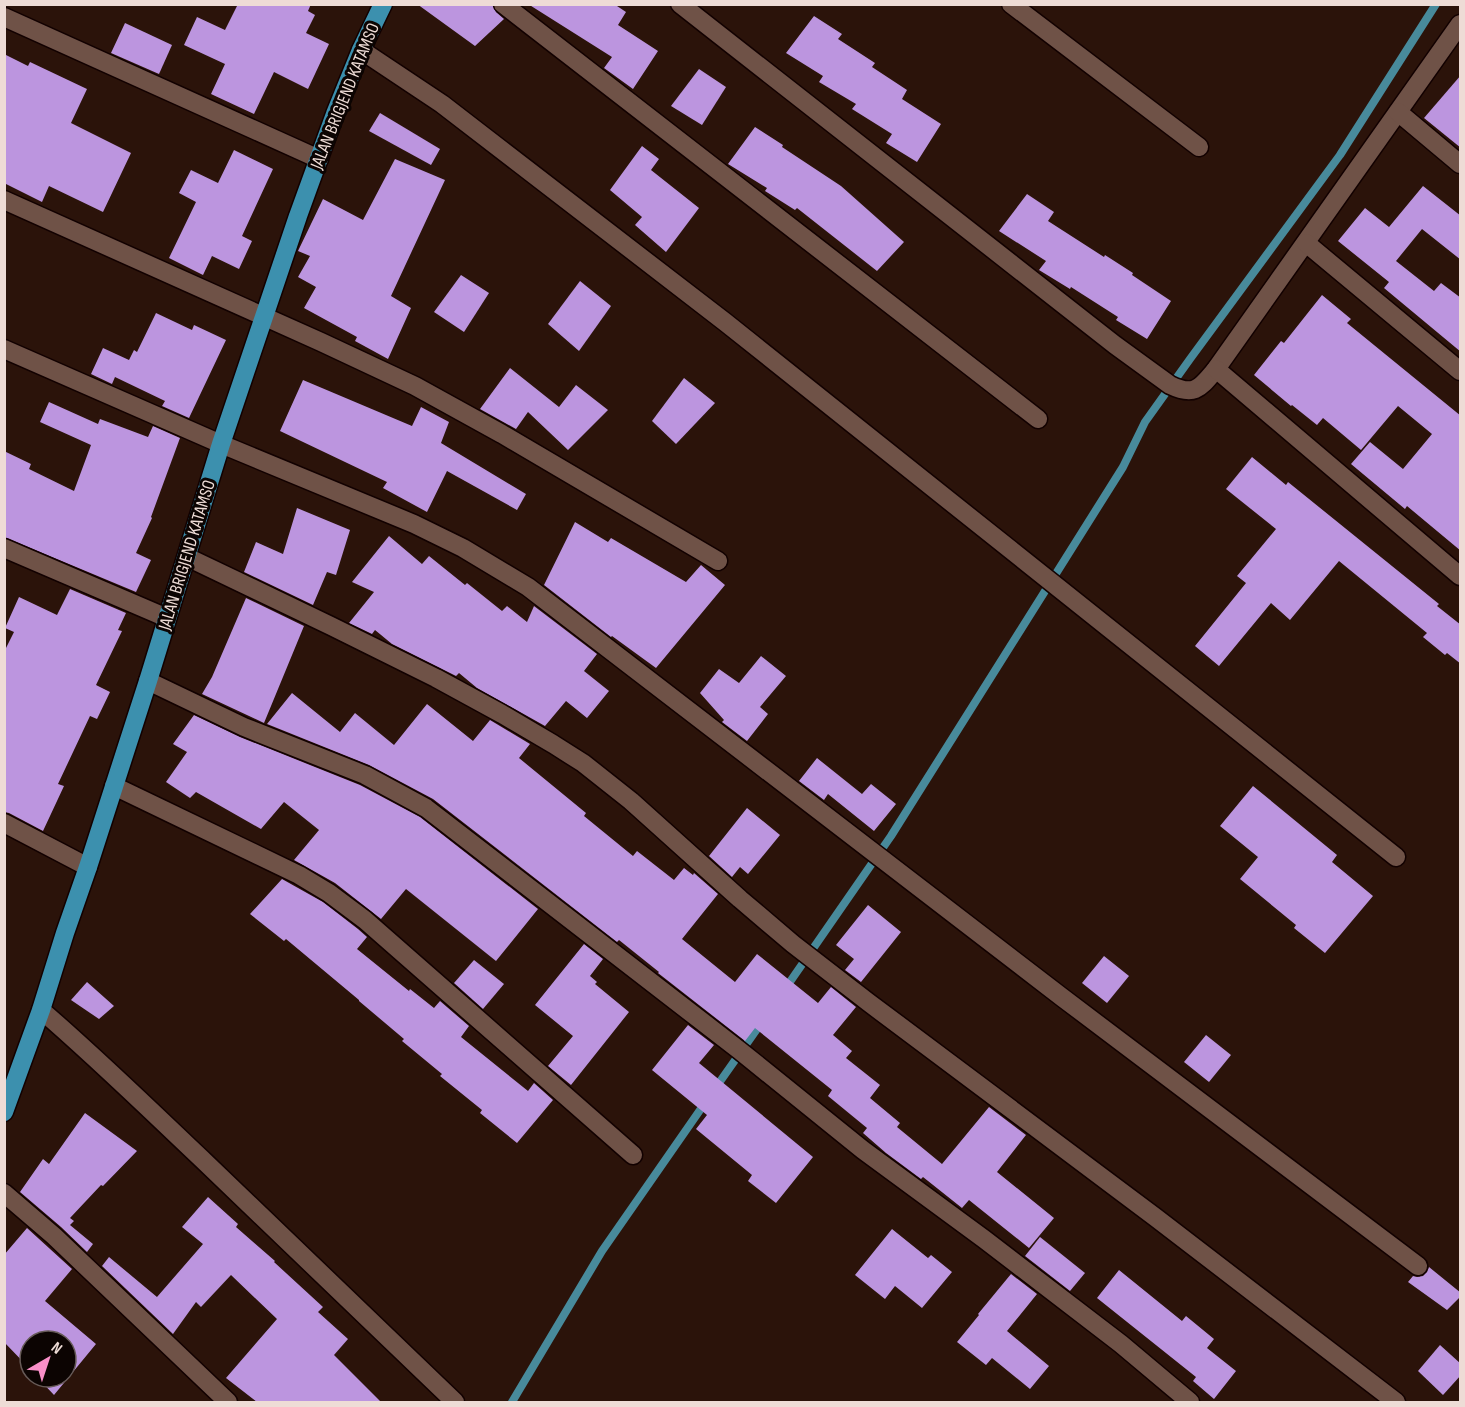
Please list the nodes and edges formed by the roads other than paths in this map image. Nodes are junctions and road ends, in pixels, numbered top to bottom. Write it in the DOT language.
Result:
graph roads {
  1 [pos="383,4"];
  2 [pos="503,4"];
  3 [pos="680,4"];
  4 [pos="1011,4"];
  5 [pos="4,17"];
  6 [pos="1461,24"];
  7 [pos="361,50"];
  8 [pos="1398,112"];
  9 [pos="1199,147"];
  10 [pos="319,159"];
  11 [pos="1461,164"];
  12 [pos="4,200"];
  13 [pos="1306,243"];
  14 [pos="264,317"];
  15 [pos="4,349"];
  16 [pos="1216,369"];
  17 [pos="1461,371"];
  18 [pos="1038,419"];
  19 [pos="221,444"];
  20 [pos="4,548"];
  21 [pos="187,557"];
  22 [pos="718,561"];
  23 [pos="1461,576"];
  24 [pos="167,618"];
  25 [pos="148,681"];
  26 [pos="114,786"];
  27 [pos="4,823"];
  28 [pos="1396,857"];
  29 [pos="88,867"];
  30 [pos="41,1010"];
  31 [pos="4,1112"];
  32 [pos="633,1155"];
  33 [pos="4,1193"];
  34 [pos="1418,1266"];
  35 [pos="228,1402"];
  36 [pos="455,1402"];
  37 [pos="1190,1402"];
  38 [pos="1395,1402"];
  1 -- 7 [label="highway, JALAN BRIGJEND KATAMSO"];
  2 -- 18 [label="street"];
  3 -- 16 [label="street"];
  4 -- 9 [label="street"];
  5 -- 10 [label="street"];
  6 -- 8 [label="street"];
  7 -- 10 [label="highway, JALAN BRIGJEND KATAMSO"];
  7 -- 28 [label="street"];
  8 -- 11 [label="street"];
  8 -- 13 [label="street"];
  10 -- 14 [label="highway, JALAN BRIGJEND KATAMSO"];
  12 -- 14 [label="street"];
  13 -- 16 [label="street"];
  13 -- 17 [label="street"];
  14 -- 19 [label="highway, JALAN BRIGJEND KATAMSO"];
  14 -- 22 [label="street"];
  15 -- 19 [label="street"];
  16 -- 23 [label="street"];
  19 -- 21 [label="highway, JALAN BRIGJEND KATAMSO"];
  19 -- 34 [label="street"];
  20 -- 24 [label="street"];
  21 -- 24 [label="highway, JALAN BRIGJEND KATAMSO"];
  21 -- 38 [label="street"];
  24 -- 25 [label="highway, JALAN BRIGJEND KATAMSO"];
  25 -- 26 [label="highway, JALAN BRIGJEND KATAMSO"];
  25 -- 37 [label="street"];
  26 -- 29 [label="highway, JALAN BRIGJEND KATAMSO"];
  26 -- 32 [label="street"];
  27 -- 29 [label="street"];
  29 -- 30 [label="highway, JALAN BRIGJEND KATAMSO"];
  30 -- 31 [label="highway, JALAN BRIGJEND KATAMSO"];
  30 -- 36 [label="street"];
  33 -- 35 [label="street"];
}
